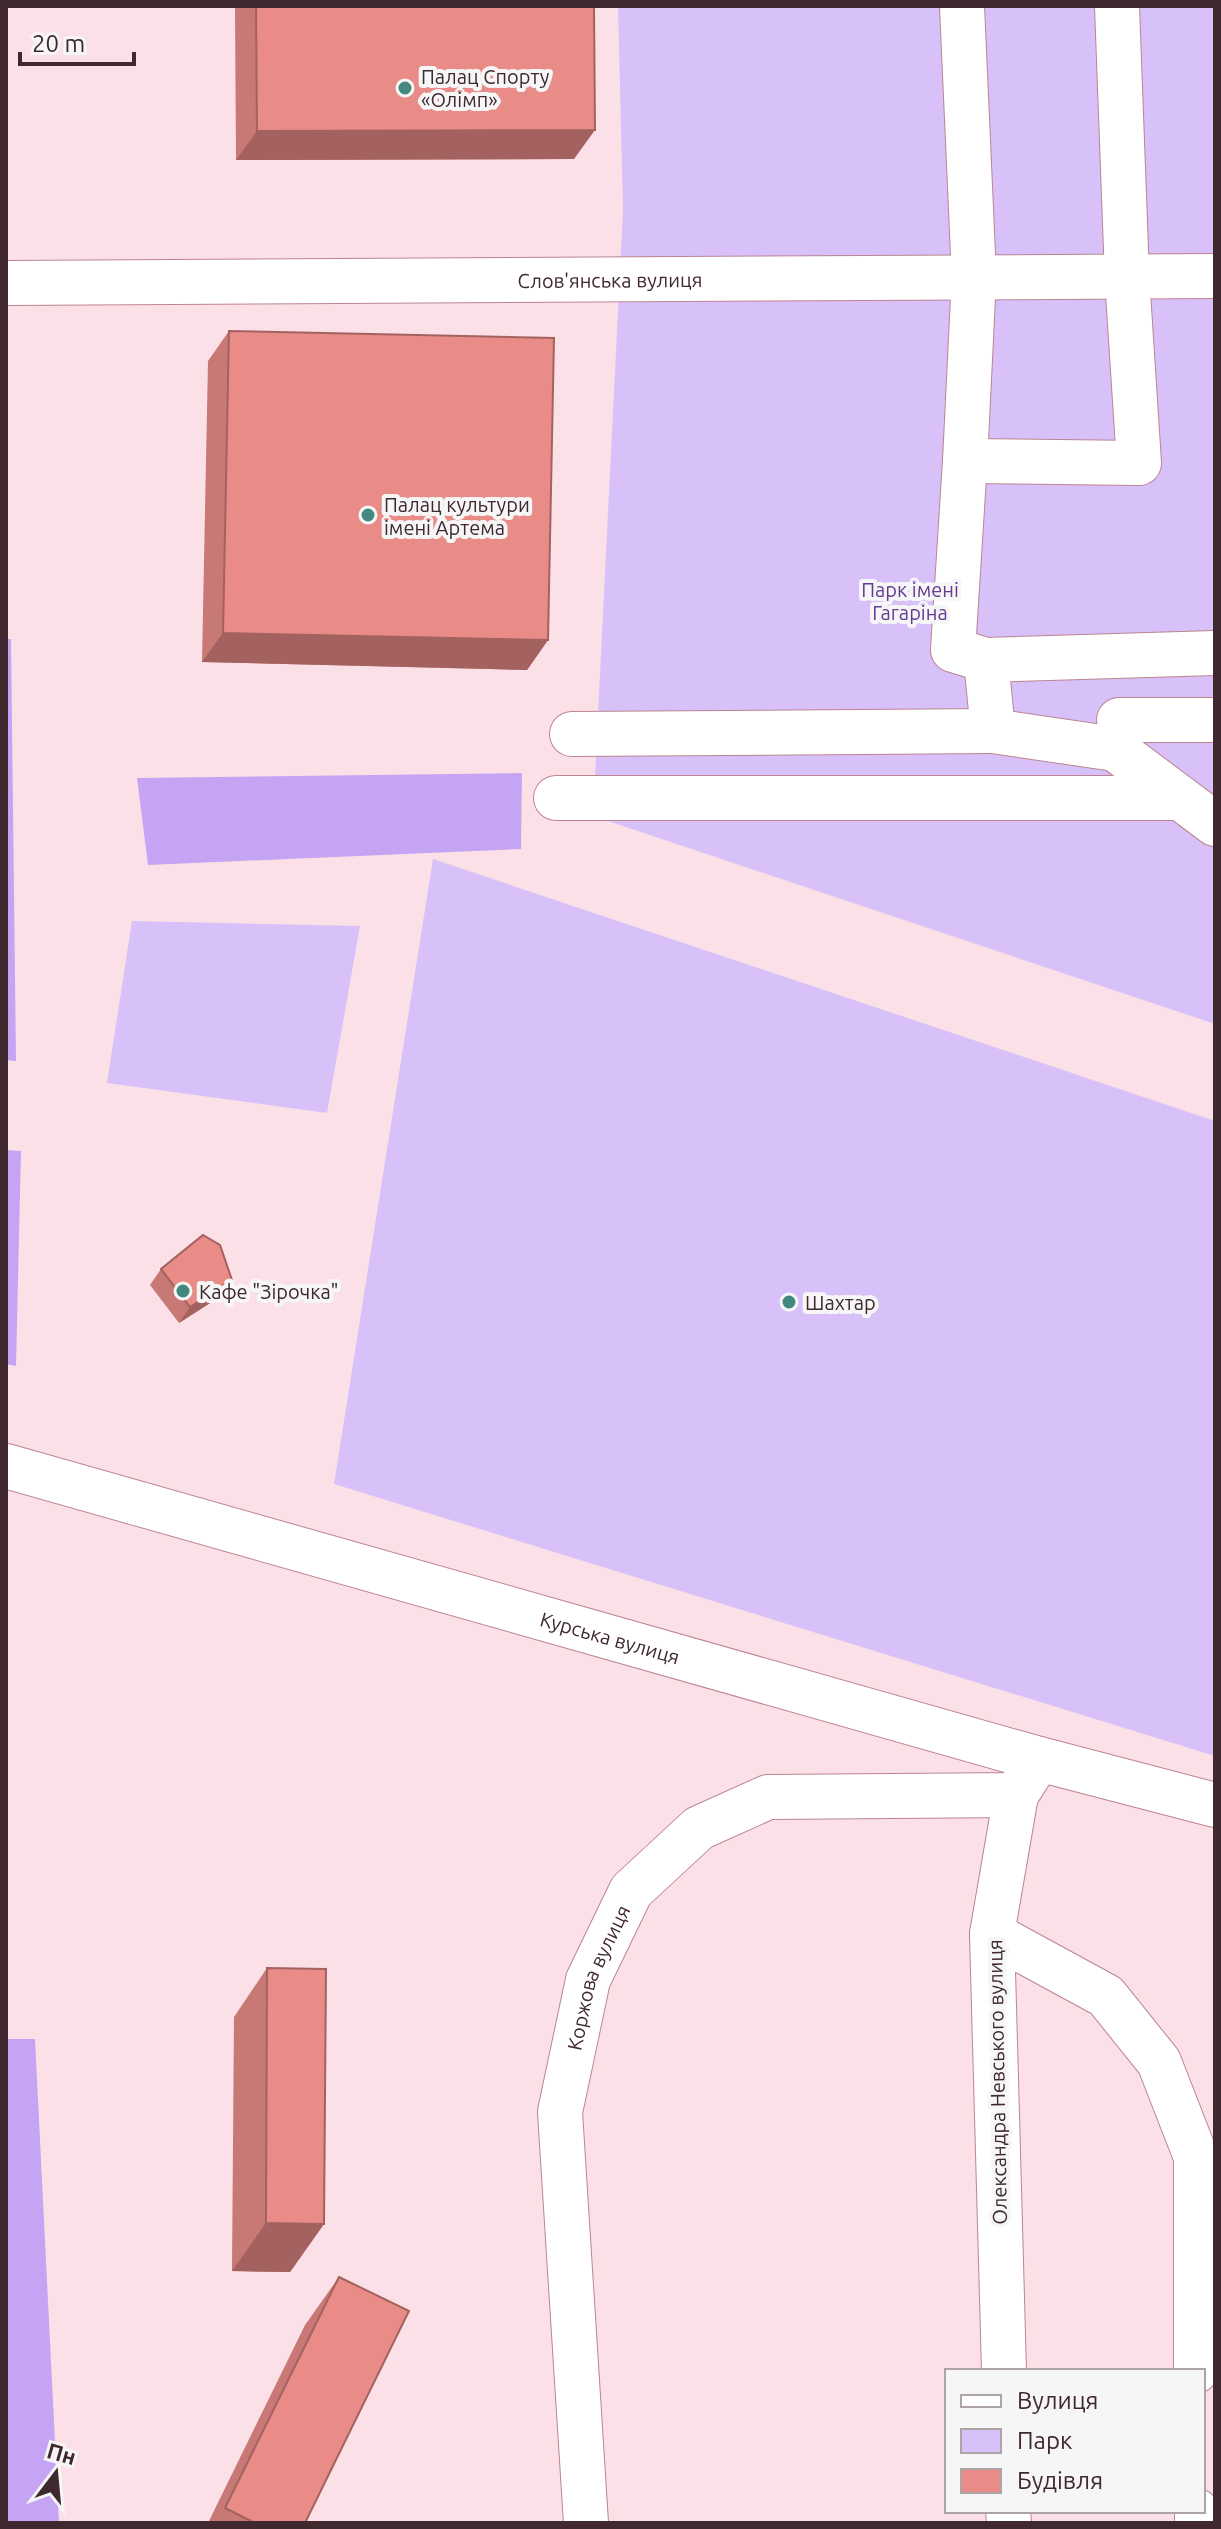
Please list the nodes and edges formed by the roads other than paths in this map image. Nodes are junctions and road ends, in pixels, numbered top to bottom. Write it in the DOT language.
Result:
graph roads {
  1 [pos="962,6"];
  2 [pos="1117,6"];
  3 [pos="1215,276"];
  4 [pos="974,277"];
  5 [pos="1127,277"];
  6 [pos="6,283"];
  7 [pos="965,461"];
  8 [pos="1215,653"];
  9 [pos="1128,655"];
  10 [pos="986,660"];
  11 [pos="1215,720"];
  12 [pos="993,731"];
  13 [pos="767,732"];
  14 [pos="893,732"];
  15 [pos="572,734"];
  16 [pos="1117,734"];
  17 [pos="556,798"];
  18 [pos="769,798"];
  19 [pos="895,798"];
  20 [pos="1180,798"];
  21 [pos="1215,824"];
  22 [pos="6,1466"];
  23 [pos="1039,1759"];
  24 [pos="1016,1795"];
  25 [pos="1215,1805"];
  26 [pos="992,1934"];
  27 [pos="1004,2369"];
  28 [pos="1196,2369"];
  29 [pos="586,2523"];
  1 -- 4 [label="street"];
  2 -- 5 [label="street"];
  3 -- 5 [label="street, Слов'янська вулиця"];
  4 -- 5 [label="street, Слов'янська вулиця"];
  4 -- 6 [label="street, Слов'янська вулиця"];
  4 -- 7 [label="street"];
  5 -- 7 [label="street"];
  7 -- 10 [label="street"];
  8 -- 9 [label="street"];
  9 -- 10 [label="street"];
  9 -- 16 [label="street"];
  10 -- 12 [label="street"];
  11 -- 16 [label="street"];
  12 -- 14 [label="street"];
  12 -- 16 [label="street"];
  13 -- 14 [label="street"];
  13 -- 15 [label="street"];
  13 -- 18 [label="street"];
  14 -- 19 [label="street"];
  16 -- 20 [label="street"];
  17 -- 18 [label="street"];
  18 -- 19 [label="street"];
  19 -- 20 [label="street"];
  20 -- 21 [label="street"];
  22 -- 23 [label="street, Курська вулиця"];
  23 -- 24 [label="street"];
  23 -- 25 [label="street, Курська вулиця"];
  24 -- 26 [label="street, Олександра Невського вулиця"];
  24 -- 29 [label="street, Коржова вулиця"];
  26 -- 27 [label="street, Олександра Невського вулиця"];
  26 -- 28 [label="street"];
}
